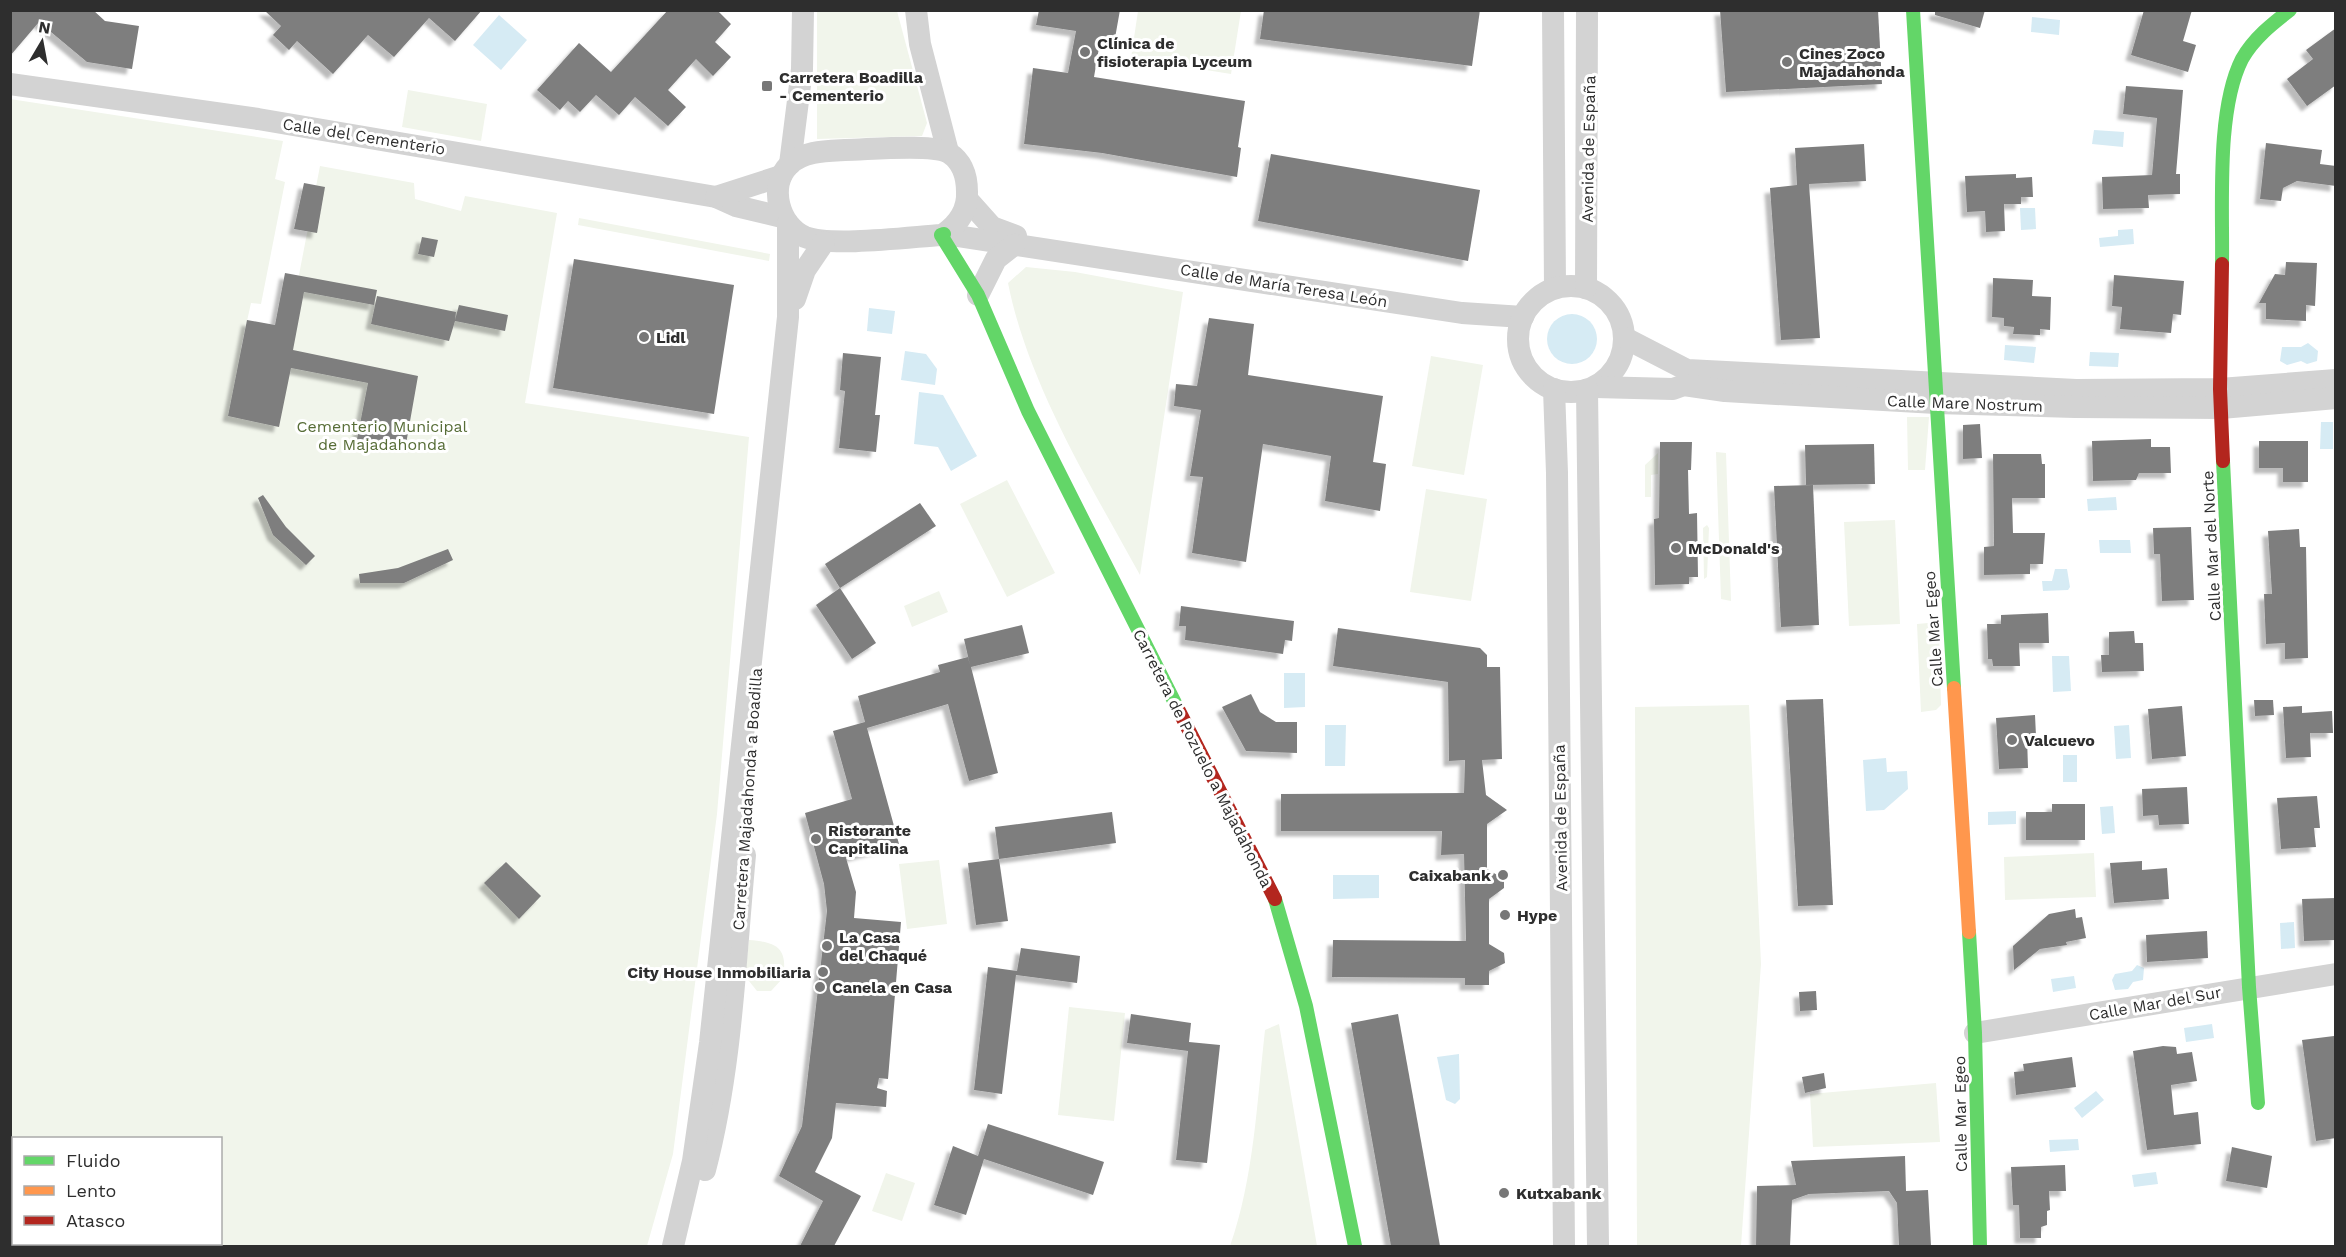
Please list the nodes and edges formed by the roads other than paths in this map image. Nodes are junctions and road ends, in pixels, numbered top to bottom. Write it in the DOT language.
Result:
graph roads {
  1 [pos="802,10"];
  2 [pos="916,10"];
  3 [pos="1552,10"];
  4 [pos="1587,10"];
  5 [pos="1913,10"];
  6 [pos="2290,10"];
  7 [pos="10,84"];
  8 [pos="948,152"];
  9 [pos="786,170"];
  10 [pos="716,196"];
  11 [pos="968,199"];
  12 [pos="785,220"];
  13 [pos="943,234"];
  14 [pos="824,242"];
  15 [pos="1014,245"];
  16 [pos="1046,248"];
  17 [pos="1555,288"];
  18 [pos="1586,288"];
  19 [pos="978,295"];
  20 [pos="788,317"];
  21 [pos="1523,317"];
  22 [pos="1625,338"];
  23 [pos="1680,372"];
  24 [pos="2336,380"];
  25 [pos="1591,388"];
  26 [pos="1554,389"];
  27 [pos="1935,393"];
  28 [pos="2220,398"];
  29 [pos="2336,398"];
  30 [pos="761,589"];
  31 [pos="738,766"];
  32 [pos="2336,974"];
  33 [pos="2249,987"];
  34 [pos="731,1008"];
  35 [pos="1975,1033"];
  36 [pos="2258,1103"];
  37 [pos="693,1161"];
  38 [pos="673,1246"];
  39 [pos="685,1246"];
  40 [pos="1355,1246"];
  41 [pos="1564,1246"];
  42 [pos="1598,1246"];
  43 [pos="1980,1246"];
  1 -- 9 [label="street"];
  2 -- 8 [label="street"];
  3 -- 17 [label="street, Avenida de España"];
  4 -- 18 [label="street, Avenida de España"];
  5 -- 27 [label="street, Calle Mar Egeo"];
  6 -- 28 [label="street, Calle Mar del Norte"];
  7 -- 10 [label="street, Calle del Cementerio"];
  8 -- 9 [label="street"];
  8 -- 11 [label="street"];
  9 -- 10 [label="street, Calle del Cementerio"];
  9 -- 12 [label="street"];
  10 -- 12 [label="street, Calle del Cementerio"];
  11 -- 13 [label="street"];
  11 -- 16 [label="street, Calle de María Teresa León"];
  12 -- 14 [label="street"];
  12 -- 20 [label="street, Carretera Majadahonda a Boadilla"];
  13 -- 14 [label="street"];
  13 -- 15 [label="street, Calle de María Teresa León"];
  13 -- 19 [label="street, Carretera de Pozuelo a Majadahonda"];
  14 -- 20 [label="street, Carretera Majadahonda a Boadilla"];
  15 -- 16 [label="street, Calle de María Teresa León"];
  15 -- 19 [label="street"];
  16 -- 21 [label="street, Calle de María Teresa León"];
  17 -- 18 [label="street"];
  17 -- 21 [label="street"];
  18 -- 22 [label="street"];
  19 -- 40 [label="street, Carretera de Pozuelo a Majadahonda"];
  20 -- 30 [label="street, Carretera Majadahonda a Boadilla"];
  21 -- 26 [label="street"];
  22 -- 23 [label="street, Calle Mare Nostrum"];
  22 -- 25 [label="street"];
  23 -- 25 [label="street, Calle Mare Nostrum"];
  23 -- 27 [label="street, Calle Mare Nostrum"];
  24 -- 28 [label="street, Calle Mare Nostrum"];
  25 -- 26 [label="street"];
  25 -- 42 [label="street, Avenida de España"];
  26 -- 41 [label="street, Avenida de España"];
  27 -- 28 [label="street, Calle Mare Nostrum"];
  27 -- 35 [label="street, Calle Mar Egeo"];
  28 -- 29 [label="street, Calle Mare Nostrum"];
  28 -- 33 [label="street, Calle Mar del Norte"];
  30 -- 31 [label="street, Carretera Majadahonda a Boadilla"];
  30 -- 34 [label="street, Carretera Majadahonda a Boadilla"];
  31 -- 34 [label="street, Carretera Majadahonda a Boadilla"];
  31 -- 37 [label="street, Carretera Majadahonda a Boadilla"];
  32 -- 33 [label="street, Calle Mar del Sur"];
  33 -- 35 [label="street, Calle Mar del Sur"];
  33 -- 36 [label="street, Calle Mar del Norte"];
  34 -- 37 [label="street, Carretera Majadahonda a Boadilla"];
  34 -- 39 [label="street, Carretera Majadahonda a Boadilla"];
  35 -- 43 [label="street, Calle Mar Egeo"];
  37 -- 38 [label="street, Carretera Majadahonda a Boadilla"];
}
